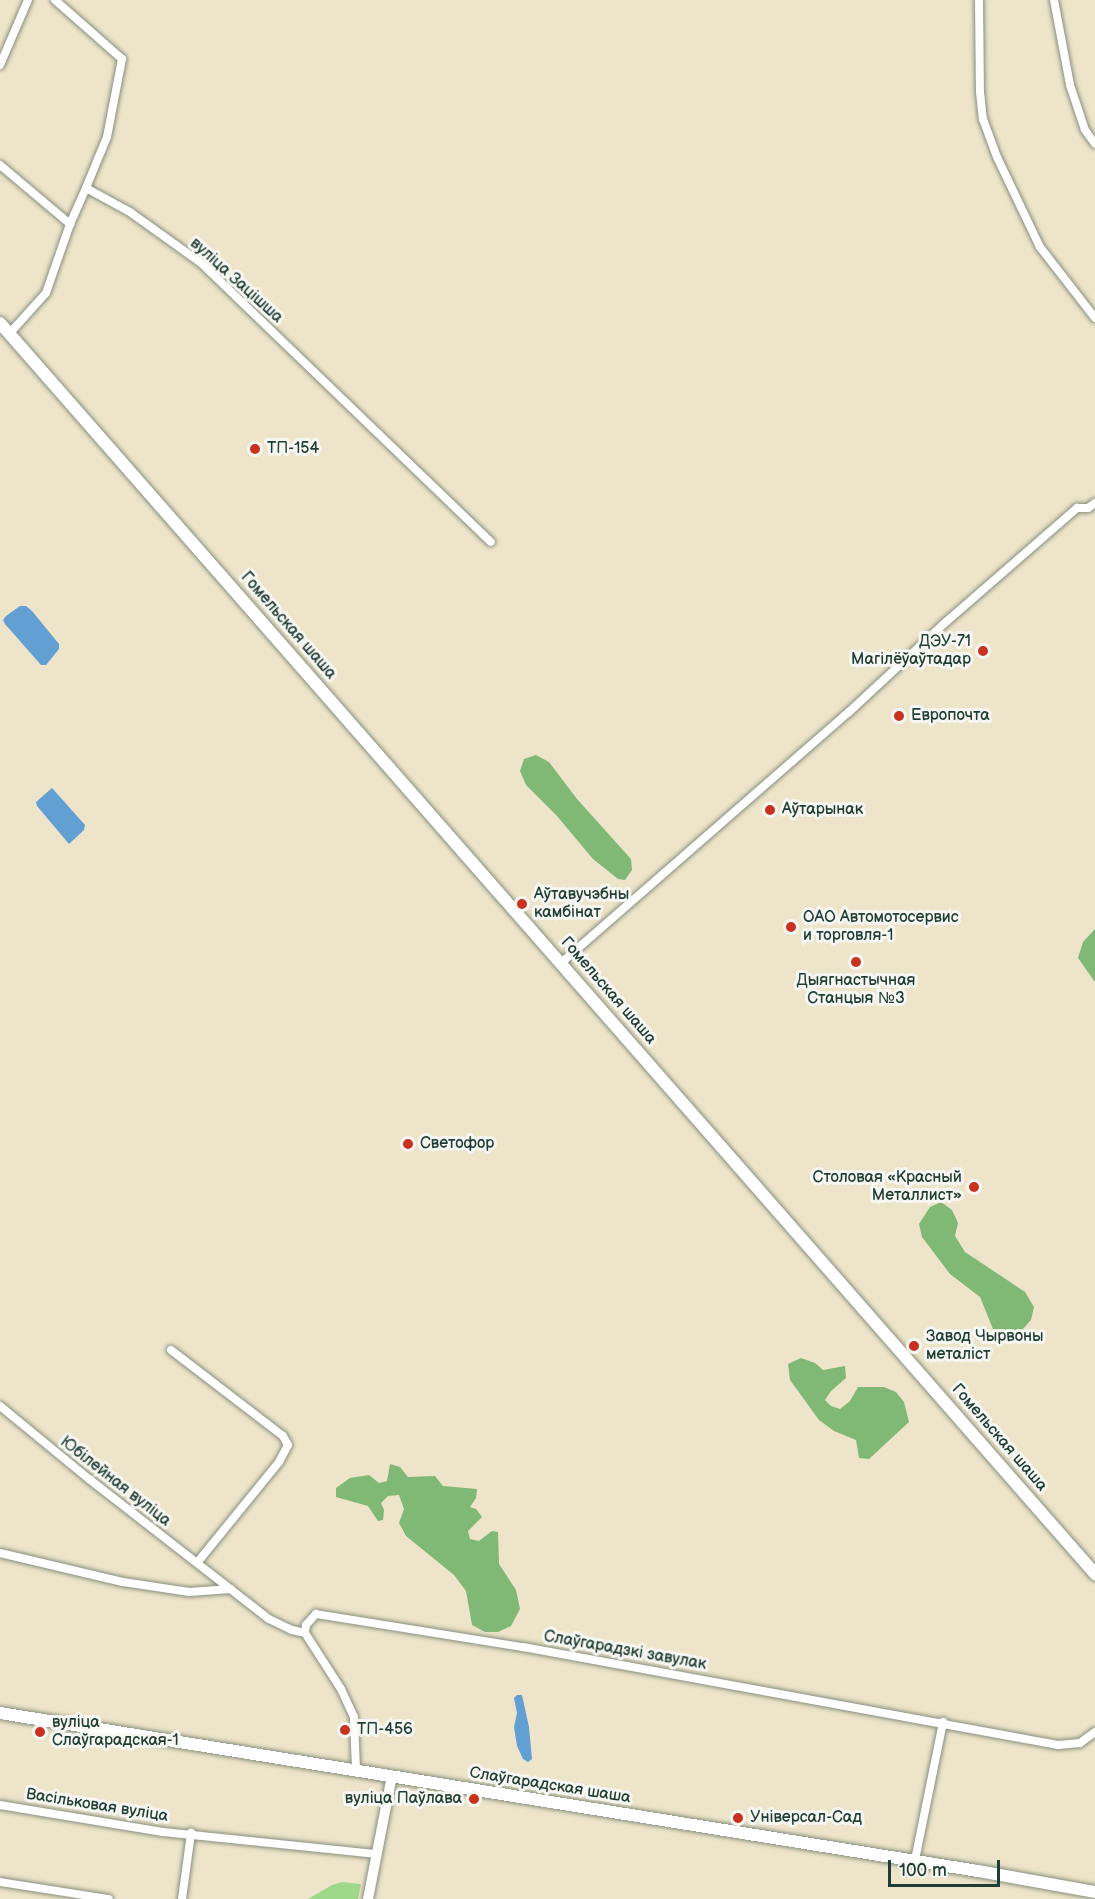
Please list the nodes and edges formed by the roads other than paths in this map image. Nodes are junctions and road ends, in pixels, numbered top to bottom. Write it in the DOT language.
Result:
graph roads {
  1 [pos="28,0"];
  2 [pos="55,0"];
  3 [pos="978,0"];
  4 [pos="1054,0"];
  5 [pos="0,65"];
  6 [pos="1095,144"];
  7 [pos="0,165"];
  8 [pos="86,188"];
  9 [pos="69,224"];
  10 [pos="1095,318"];
  11 [pos="0,323"];
  12 [pos="9,334"];
  13 [pos="1095,502"];
  14 [pos="491,542"];
  15 [pos="561,963"];
  16 [pos="171,1350"];
  17 [pos="0,1406"];
  18 [pos="0,1553"];
  19 [pos="197,1563"];
  20 [pos="1095,1574"];
  21 [pos="231,1589"];
  22 [pos="305,1633"];
  23 [pos="0,1713"];
  24 [pos="943,1722"];
  25 [pos="1095,1732"];
  26 [pos="356,1770"];
  27 [pos="392,1776"];
  28 [pos="0,1804"];
  29 [pos="191,1833"];
  30 [pos="375,1854"];
  31 [pos="915,1860"];
  32 [pos="0,1882"];
  33 [pos="1095,1892"];
  34 [pos="109,1899"];
  35 [pos="182,1899"];
  36 [pos="368,1899"];
  1 -- 5 [label="street"];
  2 -- 8 [label="street"];
  3 -- 10 [label="street"];
  4 -- 6 [label="street"];
  7 -- 9 [label="street"];
  8 -- 9 [label="street"];
  8 -- 14 [label="street, вуліца Зацішша"];
  9 -- 12 [label="street"];
  11 -- 12 [label="main road, Гомельская шаша"];
  12 -- 15 [label="main road, Гомельская шаша"];
  13 -- 15 [label="street"];
  15 -- 20 [label="main road, Гомельская шаша"];
  16 -- 19 [label="street"];
  17 -- 19 [label="street, Юбілейная вуліца"];
  18 -- 21 [label="street"];
  19 -- 21 [label="street, Юбілейная вуліца"];
  21 -- 22 [label="street, Юбілейная вуліца"];
  22 -- 24 [label="street, Слаўгарадзкі завулак"];
  22 -- 26 [label="street"];
  23 -- 26 [label="main road, Слаўгарадская шаша"];
  24 -- 25 [label="street, Слаўгарадзкі завулак"];
  24 -- 31 [label="street"];
  26 -- 27 [label="main road, Слаўгарадская шаша"];
  27 -- 30 [label="main road"];
  27 -- 31 [label="main road, Слаўгарадская шаша"];
  28 -- 29 [label="street, Васільковая вуліца"];
  29 -- 30 [label="street, Васільковая вуліца"];
  29 -- 35 [label="street"];
  30 -- 36 [label="main road"];
  31 -- 33 [label="main road, Слаўгарадская шаша"];
  32 -- 34 [label="street"];
}
